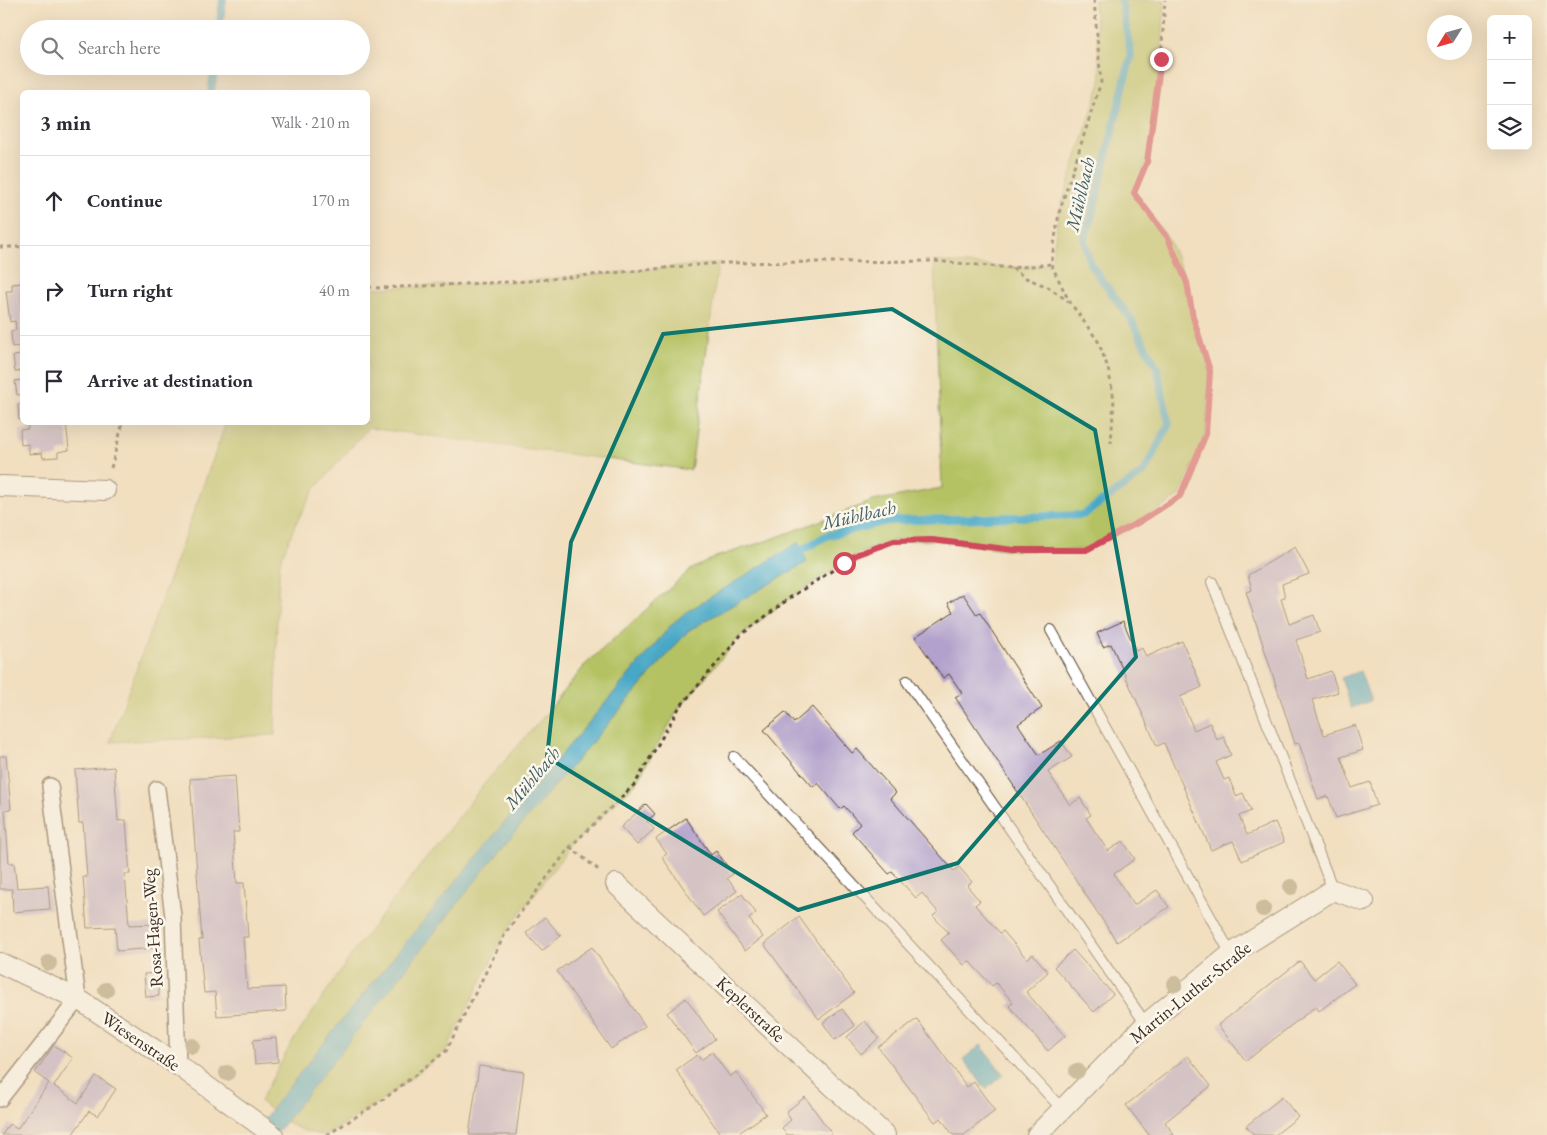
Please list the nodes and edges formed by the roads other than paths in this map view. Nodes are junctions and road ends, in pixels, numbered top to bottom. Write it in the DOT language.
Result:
graph roads {
  1 [pos="0,486"];
  2 [pos="105,490"];
  3 [pos="1212,582"];
  4 [pos="1051,630"];
  5 [pos="907,681"];
  6 [pos="734,757"];
  7 [pos="50,786"];
  8 [pos="157,789"];
  9 [pos="616,884"];
  10 [pos="1333,890"];
  11 [pos="1364,901"];
  12 [pos="1231,954"];
  13 [pos="0,963"];
  14 [pos="78,999"];
  15 [pos="1146,1024"];
  16 [pos="178,1066"];
  17 [pos="0,1099"];
  18 [pos="1062,1109"];
  19 [pos="273,1135"];
  20 [pos="885,1135"];
  21 [pos="1037,1135"];
  1 -- 2 [label="street"];
  3 -- 10 [label="lane"];
  4 -- 12 [label="lane"];
  5 -- 15 [label="lane"];
  6 -- 18 [label="lane"];
  7 -- 14 [label="street"];
  8 -- 16 [label="street, Rosa-Hagen-Weg"];
  9 -- 20 [label="street, Keplerstraße"];
  10 -- 11 [label="street"];
  10 -- 12 [label="street, Martin-Luther-Straße"];
  12 -- 15 [label="street, Martin-Luther-Straße"];
  13 -- 14 [label="street, Wiesenstraße"];
  14 -- 16 [label="street, Wiesenstraße"];
  14 -- 17 [label="street"];
  15 -- 18 [label="street, Martin-Luther-Straße"];
  16 -- 19 [label="street, Wiesenstraße"];
  18 -- 21 [label="street, Martin-Luther-Straße"];
}
